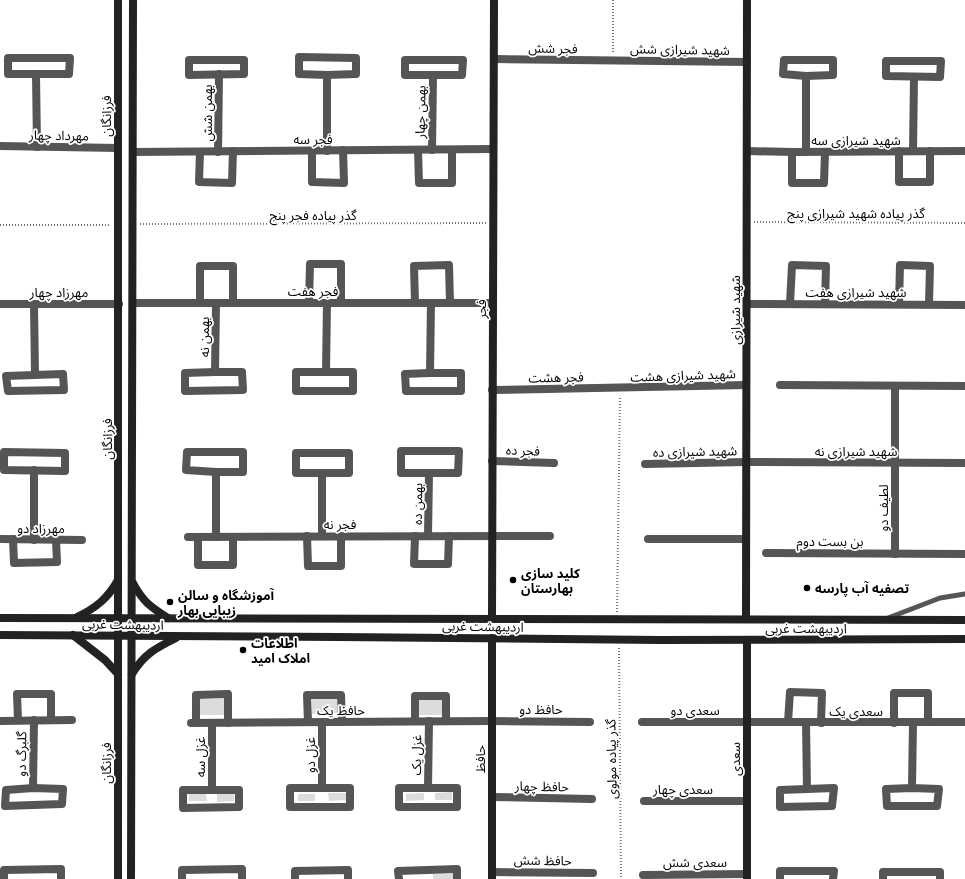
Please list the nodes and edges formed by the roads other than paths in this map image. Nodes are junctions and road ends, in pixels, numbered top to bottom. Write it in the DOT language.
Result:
graph roads {
  1 [pos="118,0"];
  2 [pos="133,0"];
  3 [pos="494,0"];
  4 [pos="747,0"];
  5 [pos="494,59"];
  6 [pos="613,61"];
  7 [pos="747,62"];
  8 [pos="36,74"];
  9 [pos="219,74"];
  10 [pos="327,75"];
  11 [pos="433,75"];
  12 [pos="806,76"];
  13 [pos="914,77"];
  14 [pos="0,146"];
  15 [pos="37,147"];
  16 [pos="118,148"];
  17 [pos="493,149"];
  18 [pos="343,150"];
  19 [pos="418,150"];
  20 [pos="432,150"];
  21 [pos="452,150"];
  22 [pos="233,151"];
  23 [pos="312,151"];
  24 [pos="327,151"];
  25 [pos="747,151"];
  26 [pos="899,151"];
  27 [pos="913,151"];
  28 [pos="930,151"];
  29 [pos="965,151"];
  30 [pos="133,152"];
  31 [pos="200,152"];
  32 [pos="218,152"];
  33 [pos="792,152"];
  34 [pos="806,152"];
  35 [pos="825,152"];
  36 [pos="133,303"];
  37 [pos="200,303"];
  38 [pos="216,303"];
  39 [pos="233,303"];
  40 [pos="309,303"];
  41 [pos="326,303"];
  42 [pos="341,303"];
  43 [pos="415,303"];
  44 [pos="431,303"];
  45 [pos="450,303"];
  46 [pos="493,303"];
  47 [pos="0,304"];
  48 [pos="34,304"];
  49 [pos="119,304"];
  50 [pos="747,304"];
  51 [pos="790,304"];
  52 [pos="825,304"];
  53 [pos="899,304"];
  54 [pos="929,304"];
  55 [pos="965,304"];
  56 [pos="215,372"];
  57 [pos="326,372"];
  58 [pos="430,373"];
  59 [pos="35,375"];
  60 [pos="746,385"];
  61 [pos="780,385"];
  62 [pos="895,386"];
  63 [pos="965,386"];
  64 [pos="620,388"];
  65 [pos="492,390"];
  66 [pos="492,461"];
  67 [pos="746,462"];
  68 [pos="554,463"];
  69 [pos="895,463"];
  70 [pos="965,463"];
  71 [pos="645,464"];
  72 [pos="34,470"];
  73 [pos="216,472"];
  74 [pos="322,473"];
  75 [pos="429,473"];
  76 [pos="307,536"];
  77 [pos="322,536"];
  78 [pos="341,536"];
  79 [pos="415,536"];
  80 [pos="428,536"];
  81 [pos="449,536"];
  82 [pos="492,536"];
  83 [pos="550,536"];
  84 [pos="188,537"];
  85 [pos="198,537"];
  86 [pos="216,537"];
  87 [pos="233,537"];
  88 [pos="648,538"];
  89 [pos="0,539"];
  90 [pos="13,539"];
  91 [pos="746,539"];
  92 [pos="34,540"];
  93 [pos="56,540"];
  94 [pos="82,540"];
  95 [pos="766,553"];
  96 [pos="895,554"];
  97 [pos="965,554"];
  98 [pos="118,579"];
  99 [pos="132,581"];
  100 [pos="965,594"];
  101 [pos="0,618"];
  102 [pos="75,618"];
  103 [pos="118,618"];
  104 [pos="132,618"];
  105 [pos="492,618"];
  106 [pos="168,619"];
  107 [pos="746,619"];
  108 [pos="884,620"];
  109 [pos="965,620"];
  110 [pos="0,635"];
  111 [pos="73,635"];
  112 [pos="118,636"];
  113 [pos="178,636"];
  114 [pos="132,637"];
  115 [pos="492,638"];
  116 [pos="965,639"];
  117 [pos="747,640"];
  118 [pos="118,674"];
  119 [pos="132,675"];
  120 [pos="18,720"];
  121 [pos="34,720"];
  122 [pos="51,720"];
  123 [pos="72,720"];
  124 [pos="0,721"];
  125 [pos="429,721"];
  126 [pos="446,721"];
  127 [pos="492,721"];
  128 [pos="308,722"];
  129 [pos="322,722"];
  130 [pos="342,722"];
  131 [pos="415,722"];
  132 [pos="590,722"];
  133 [pos="642,722"];
  134 [pos="747,722"];
  135 [pos="788,722"];
  136 [pos="806,722"];
  137 [pos="821,722"];
  138 [pos="894,722"];
  139 [pos="913,722"];
  140 [pos="928,722"];
  141 [pos="965,722"];
  142 [pos="212,723"];
  143 [pos="228,723"];
  144 [pos="33,788"];
  145 [pos="322,788"];
  146 [pos="428,788"];
  147 [pos="912,788"];
  148 [pos="807,789"];
  149 [pos="212,790"];
  150 [pos="492,797"];
  151 [pos="592,799"];
  152 [pos="644,801"];
  153 [pos="747,801"];
  154 [pos="593,873"];
  155 [pos="643,874"];
  156 [pos="492,875"];
  157 [pos="747,877"];
  158 [pos="4,879"];
  159 [pos="61,879"];
  160 [pos="118,879"];
  161 [pos="131,879"];
  162 [pos="182,879"];
  163 [pos="242,879"];
  164 [pos="295,879"];
  165 [pos="348,879"];
  166 [pos="399,879"];
  167 [pos="457,879"];
  168 [pos="780,879"];
  169 [pos="834,879"];
  170 [pos="883,879"];
  171 [pos="940,879"];
  1 -- 16 [label="street, فرزانگان"];
  2 -- 30 [label="street, فرزانگان"];
  3 -- 5 [label="street, فجر"];
  4 -- 7 [label="street, شهید شیرازی"];
  5 -- 6 [label="street, فجر شش"];
  5 -- 17 [label="street, فجر"];
  6 -- 7 [label="street, شهید شیرازی شش"];
  7 -- 25 [label="street, شهید شیرازی"];
  8 -- 8 [label="street"];
  8 -- 15 [label="street"];
  9 -- 9 [label="street"];
  9 -- 32 [label="street, بهمن شش"];
  10 -- 10 [label="street"];
  10 -- 24 [label="street"];
  11 -- 11 [label="street"];
  11 -- 20 [label="street, بهمن چهار"];
  12 -- 12 [label="street"];
  12 -- 34 [label="street"];
  13 -- 13 [label="street"];
  13 -- 27 [label="street"];
  14 -- 15 [label="street, مهرداد چهار"];
  15 -- 16 [label="street, مهرداد چهار"];
  16 -- 49 [label="street, فرزانگان"];
  17 -- 21 [label="street, فجر سه"];
  17 -- 46 [label="street, فجر"];
  18 -- 19 [label="street, فجر سه"];
  18 -- 23 [label="street"];
  18 -- 24 [label="street, فجر سه"];
  19 -- 20 [label="street, فجر سه"];
  19 -- 21 [label="street"];
  20 -- 21 [label="street, فجر سه"];
  22 -- 23 [label="street, فجر سه"];
  22 -- 31 [label="street"];
  22 -- 32 [label="street, فجر سه"];
  23 -- 24 [label="street, فجر سه"];
  25 -- 33 [label="street, شهید شیرازی سه"];
  25 -- 50 [label="street, شهید شیرازی"];
  26 -- 27 [label="street, شهید شیرازی سه"];
  26 -- 28 [label="street"];
  26 -- 35 [label="street, شهید شیرازی سه"];
  27 -- 28 [label="street, شهید شیرازی سه"];
  28 -- 29 [label="street, شهید شیرازی سه"];
  30 -- 31 [label="street, فجر سه"];
  30 -- 36 [label="street, فرزانگان"];
  31 -- 32 [label="street, فجر سه"];
  33 -- 34 [label="street, شهید شیرازی سه"];
  33 -- 35 [label="street"];
  34 -- 35 [label="street, شهید شیرازی سه"];
  36 -- 37 [label="street, فجر هفت"];
  36 -- 99 [label="street, فرزانگان"];
  37 -- 38 [label="street, فجر هفت"];
  37 -- 39 [label="street"];
  38 -- 39 [label="street, فجر هفت"];
  38 -- 56 [label="street, بهمن نه"];
  39 -- 40 [label="street, فجر هفت"];
  40 -- 41 [label="street, فجر هفت"];
  40 -- 42 [label="street"];
  41 -- 42 [label="street, فجر هفت"];
  41 -- 57 [label="street"];
  42 -- 43 [label="street, فجر هفت"];
  43 -- 44 [label="street, فجر هفت"];
  43 -- 45 [label="street"];
  44 -- 45 [label="street, فجر هفت"];
  44 -- 58 [label="street"];
  45 -- 46 [label="street, فجر هفت"];
  46 -- 65 [label="street, فجر"];
  47 -- 48 [label="street, مهرزاد چهار"];
  48 -- 49 [label="street, مهرزاد چهار"];
  48 -- 59 [label="street"];
  49 -- 98 [label="street, فرزانگان"];
  50 -- 51 [label="street, شهید شیرازی هفت"];
  50 -- 60 [label="street, شهید شیرازی"];
  51 -- 52 [label="street, شهید شیرازی هفت"];
  51 -- 52 [label="street"];
  52 -- 53 [label="street, شهید شیرازی هفت"];
  53 -- 54 [label="street, شهید شیرازی هفت"];
  53 -- 54 [label="street"];
  54 -- 55 [label="street, شهید شیرازی هفت"];
  56 -- 56 [label="street"];
  57 -- 57 [label="street"];
  58 -- 58 [label="street"];
  59 -- 59 [label="street"];
  60 -- 64 [label="street, شهید شیرازی هشت"];
  60 -- 67 [label="street, شهید شیرازی"];
  61 -- 62 [label="street"];
  62 -- 63 [label="street"];
  62 -- 69 [label="street, لطیف دو"];
  64 -- 65 [label="street, فجر هشت"];
  65 -- 66 [label="street, فجر"];
  66 -- 68 [label="street, فجر ده"];
  66 -- 82 [label="street, فجر"];
  67 -- 69 [label="street, شهید شیرازی نه"];
  67 -- 71 [label="street, شهید شیرازی ده"];
  67 -- 91 [label="street, شهید شیرازی"];
  69 -- 70 [label="street, شهید شیرازی نه"];
  69 -- 96 [label="street, لطیف دو"];
  72 -- 72 [label="street"];
  72 -- 92 [label="street"];
  73 -- 73 [label="street"];
  73 -- 86 [label="street"];
  74 -- 74 [label="street"];
  74 -- 77 [label="street"];
  75 -- 75 [label="street"];
  75 -- 80 [label="street, بهمن ده"];
  76 -- 77 [label="street, فجر نه"];
  76 -- 78 [label="street"];
  76 -- 87 [label="street, فجر نه"];
  77 -- 78 [label="street, فجر نه"];
  78 -- 79 [label="street, فجر نه"];
  79 -- 80 [label="street, فجر نه"];
  79 -- 81 [label="street"];
  80 -- 81 [label="street, فجر نه"];
  81 -- 82 [label="street, فجر نه"];
  82 -- 83 [label="street, فجر نه"];
  82 -- 105 [label="street, فجر"];
  84 -- 85 [label="street, فجر نه"];
  85 -- 86 [label="street, فجر نه"];
  85 -- 87 [label="street"];
  86 -- 87 [label="street, فجر نه"];
  88 -- 91 [label="street"];
  89 -- 90 [label="street, مهرزاد دو"];
  90 -- 92 [label="street, مهرزاد دو"];
  90 -- 93 [label="street"];
  91 -- 107 [label="street, شهید شیرازی"];
  92 -- 93 [label="street, مهرزاد دو"];
  93 -- 94 [label="street, مهرزاد دو"];
  95 -- 96 [label="street, بن بست دوم"];
  96 -- 97 [label="street, بن بست دوم"];
  98 -- 102 [label="street"];
  98 -- 103 [label="street, فرزانگان"];
  99 -- 104 [label="street, فرزانگان"];
  99 -- 106 [label="street"];
  100 -- 108 [label="lane"];
  101 -- 102 [label="street, اردیبهشت غربی"];
  102 -- 103 [label="street, اردیبهشت غربی"];
  103 -- 104 [label="street, اردیبهشت غربی"];
  103 -- 112 [label="street, فرزانگان"];
  104 -- 106 [label="street, اردیبهشت غربی"];
  104 -- 114 [label="street, فرزانگان"];
  105 -- 106 [label="street, اردیبهشت غربی"];
  105 -- 107 [label="street, اردیبهشت غربی"];
  107 -- 108 [label="street, اردیبهشت غربی"];
  108 -- 109 [label="street, اردیبهشت غربی"];
  110 -- 111 [label="street, اردیبهشت غربی"];
  111 -- 112 [label="street, اردیبهشت غربی"];
  111 -- 118 [label="street"];
  112 -- 114 [label="street, اردیبهشت غربی"];
  112 -- 118 [label="street, فرزانگان"];
  113 -- 114 [label="street, اردیبهشت غربی"];
  113 -- 115 [label="street, اردیبهشت غربی"];
  113 -- 119 [label="street"];
  114 -- 119 [label="street, فرزانگان"];
  115 -- 117 [label="street, اردیبهشت غربی"];
  115 -- 127 [label="street, حافظ"];
  116 -- 117 [label="street, اردیبهشت غربی"];
  117 -- 134 [label="street, سعدی"];
  118 -- 160 [label="street, فرزانگان"];
  119 -- 161 [label="street, فرزانگان"];
  120 -- 121 [label="street"];
  120 -- 122 [label="street"];
  120 -- 124 [label="street"];
  121 -- 122 [label="street"];
  121 -- 144 [label="street, گلبرگ دو"];
  122 -- 123 [label="street"];
  125 -- 126 [label="street, حافظ یک"];
  125 -- 131 [label="street, حافظ یک"];
  125 -- 146 [label="street, غزل یک"];
  126 -- 127 [label="street, حافظ یک"];
  126 -- 131 [label="street"];
  127 -- 132 [label="street, حافظ دو"];
  127 -- 150 [label="street, حافظ"];
  128 -- 129 [label="street, حافظ یک"];
  128 -- 130 [label="street"];
  128 -- 143 [label="street, حافظ یک"];
  129 -- 130 [label="street, حافظ یک"];
  129 -- 145 [label="street, غزل دو"];
  130 -- 131 [label="street, حافظ یک"];
  133 -- 134 [label="street, سعدی دو"];
  134 -- 135 [label="street, سعدی یک"];
  134 -- 153 [label="street, سعدی"];
  135 -- 136 [label="street, سعدی یک"];
  135 -- 137 [label="street"];
  136 -- 137 [label="street, سعدی یک"];
  136 -- 148 [label="street"];
  137 -- 138 [label="street, سعدی یک"];
  138 -- 139 [label="street, سعدی یک"];
  138 -- 140 [label="street"];
  139 -- 140 [label="street, سعدی یک"];
  139 -- 147 [label="street"];
  140 -- 141 [label="street, سعدی یک"];
  142 -- 143 [label="street, حافظ یک"];
  142 -- 143 [label="street, حافظ یک"];
  142 -- 149 [label="street, غزل سه"];
  144 -- 144 [label="street"];
  145 -- 145 [label="street"];
  146 -- 146 [label="street"];
  147 -- 147 [label="street"];
  148 -- 148 [label="street"];
  149 -- 149 [label="street"];
  150 -- 151 [label="street, حافظ چهار"];
  150 -- 156 [label="street, حافظ"];
  152 -- 153 [label="street, سعدی چهار"];
  153 -- 157 [label="street, سعدی"];
  154 -- 156 [label="street, حافظ شش"];
  155 -- 157 [label="street, سعدی شش"];
  158 -- 159 [label="street"];
  162 -- 163 [label="street"];
  164 -- 165 [label="street"];
  166 -- 167 [label="street"];
  168 -- 169 [label="street"];
  170 -- 171 [label="street"];
}
